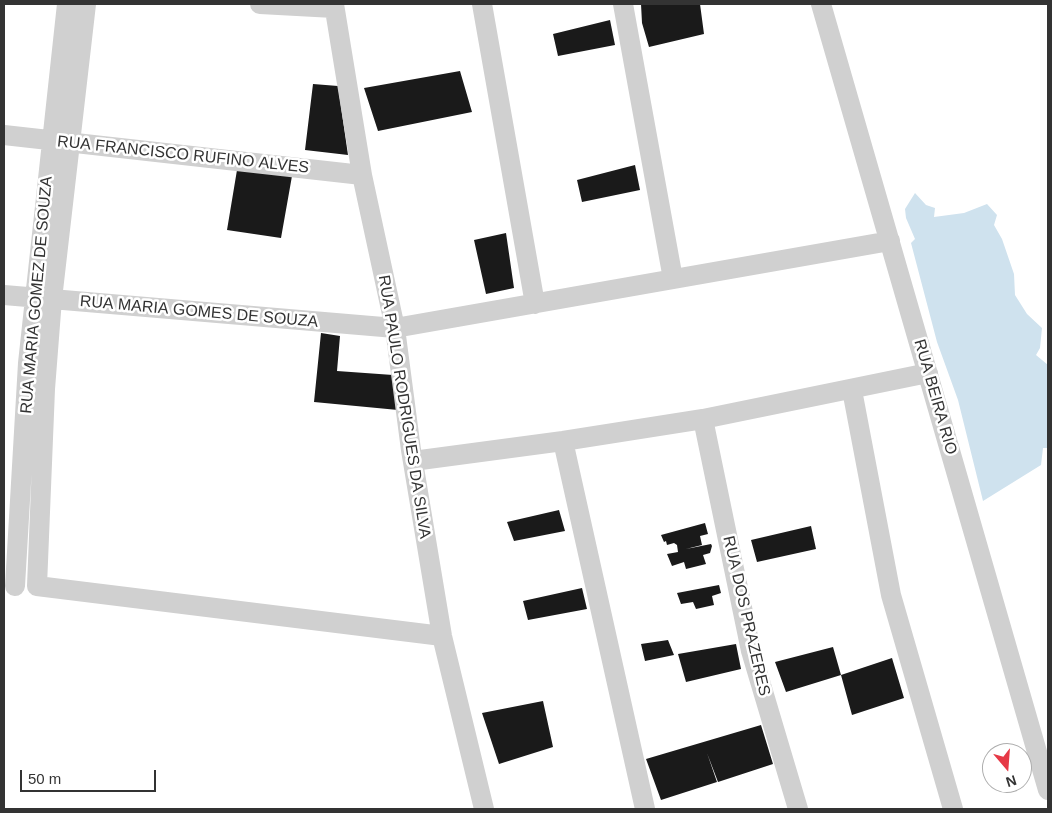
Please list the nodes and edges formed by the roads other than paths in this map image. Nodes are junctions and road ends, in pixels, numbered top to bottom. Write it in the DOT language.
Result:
graph roads {
  1 [pos="66,4"];
  2 [pos="86,4"];
  3 [pos="260,4"];
  4 [pos="482,4"];
  5 [pos="623,4"];
  6 [pos="821,4"];
  7 [pos="334,6"];
  8 [pos="4,135"];
  9 [pos="61,142"];
  10 [pos="362,175"];
  11 [pos="890,241"];
  12 [pos="673,279"];
  13 [pos="4,295"];
  14 [pos="43,299"];
  15 [pos="535,304"];
  16 [pos="395,328"];
  17 [pos="928,373"];
  18 [pos="852,390"];
  19 [pos="703,419"];
  20 [pos="563,441"];
  21 [pos="413,461"];
  22 [pos="9,586"];
  23 [pos="37,586"];
  24 [pos="442,636"];
  25 [pos="1048,790"];
  26 [pos="484,809"];
  27 [pos="645,809"];
  28 [pos="798,809"];
  29 [pos="953,809"];
  1 -- 9 [label="street, RUA MARIA GOMEZ DE SOUZA"];
  2 -- 9 [label="street, RUA MARIA GOMEZ DE SOUZA"];
  3 -- 7 [label="street"];
  4 -- 15 [label="street"];
  5 -- 12 [label="street"];
  6 -- 11 [label="street, RUA BEIRA RIO"];
  7 -- 10 [label="street, RUA PAULO RODRIGUES DA SILVA"];
  8 -- 9 [label="street, RUA FRANCISCO RUFINO ALVES"];
  9 -- 10 [label="street, RUA FRANCISCO RUFINO ALVES"];
  9 -- 14 [label="street, RUA MARIA GOMEZ DE SOUZA"];
  10 -- 16 [label="street, RUA PAULO RODRIGUES DA SILVA"];
  11 -- 12 [label="street, RUA MARIA GOMES DE SOUZA"];
  11 -- 17 [label="street, RUA BEIRA RIO"];
  12 -- 15 [label="street, RUA MARIA GOMES DE SOUZA"];
  13 -- 14 [label="street, RUA MARIA GOMES DE SOUZA"];
  14 -- 16 [label="street, RUA MARIA GOMES DE SOUZA"];
  14 -- 22 [label="street, RUA MARIA GOMEZ DE SOUZA"];
  14 -- 23 [label="street, RUA MARIA GOMEZ DE SOUZA"];
  15 -- 16 [label="street, RUA MARIA GOMES DE SOUZA"];
  16 -- 21 [label="street, RUA PAULO RODRIGUES DA SILVA"];
  17 -- 18 [label="street"];
  17 -- 25 [label="street, RUA BEIRA RIO"];
  18 -- 19 [label="street"];
  18 -- 29 [label="street"];
  19 -- 20 [label="street"];
  19 -- 28 [label="street, RUA DOS PRAZERES"];
  20 -- 21 [label="street"];
  20 -- 27 [label="street"];
  21 -- 24 [label="street, RUA PAULO RODRIGUES DA SILVA"];
  22 -- 23 [label="street"];
  23 -- 24 [label="street"];
  24 -- 26 [label="street, RUA PAULO RODRIGUES DA SILVA"];
}
